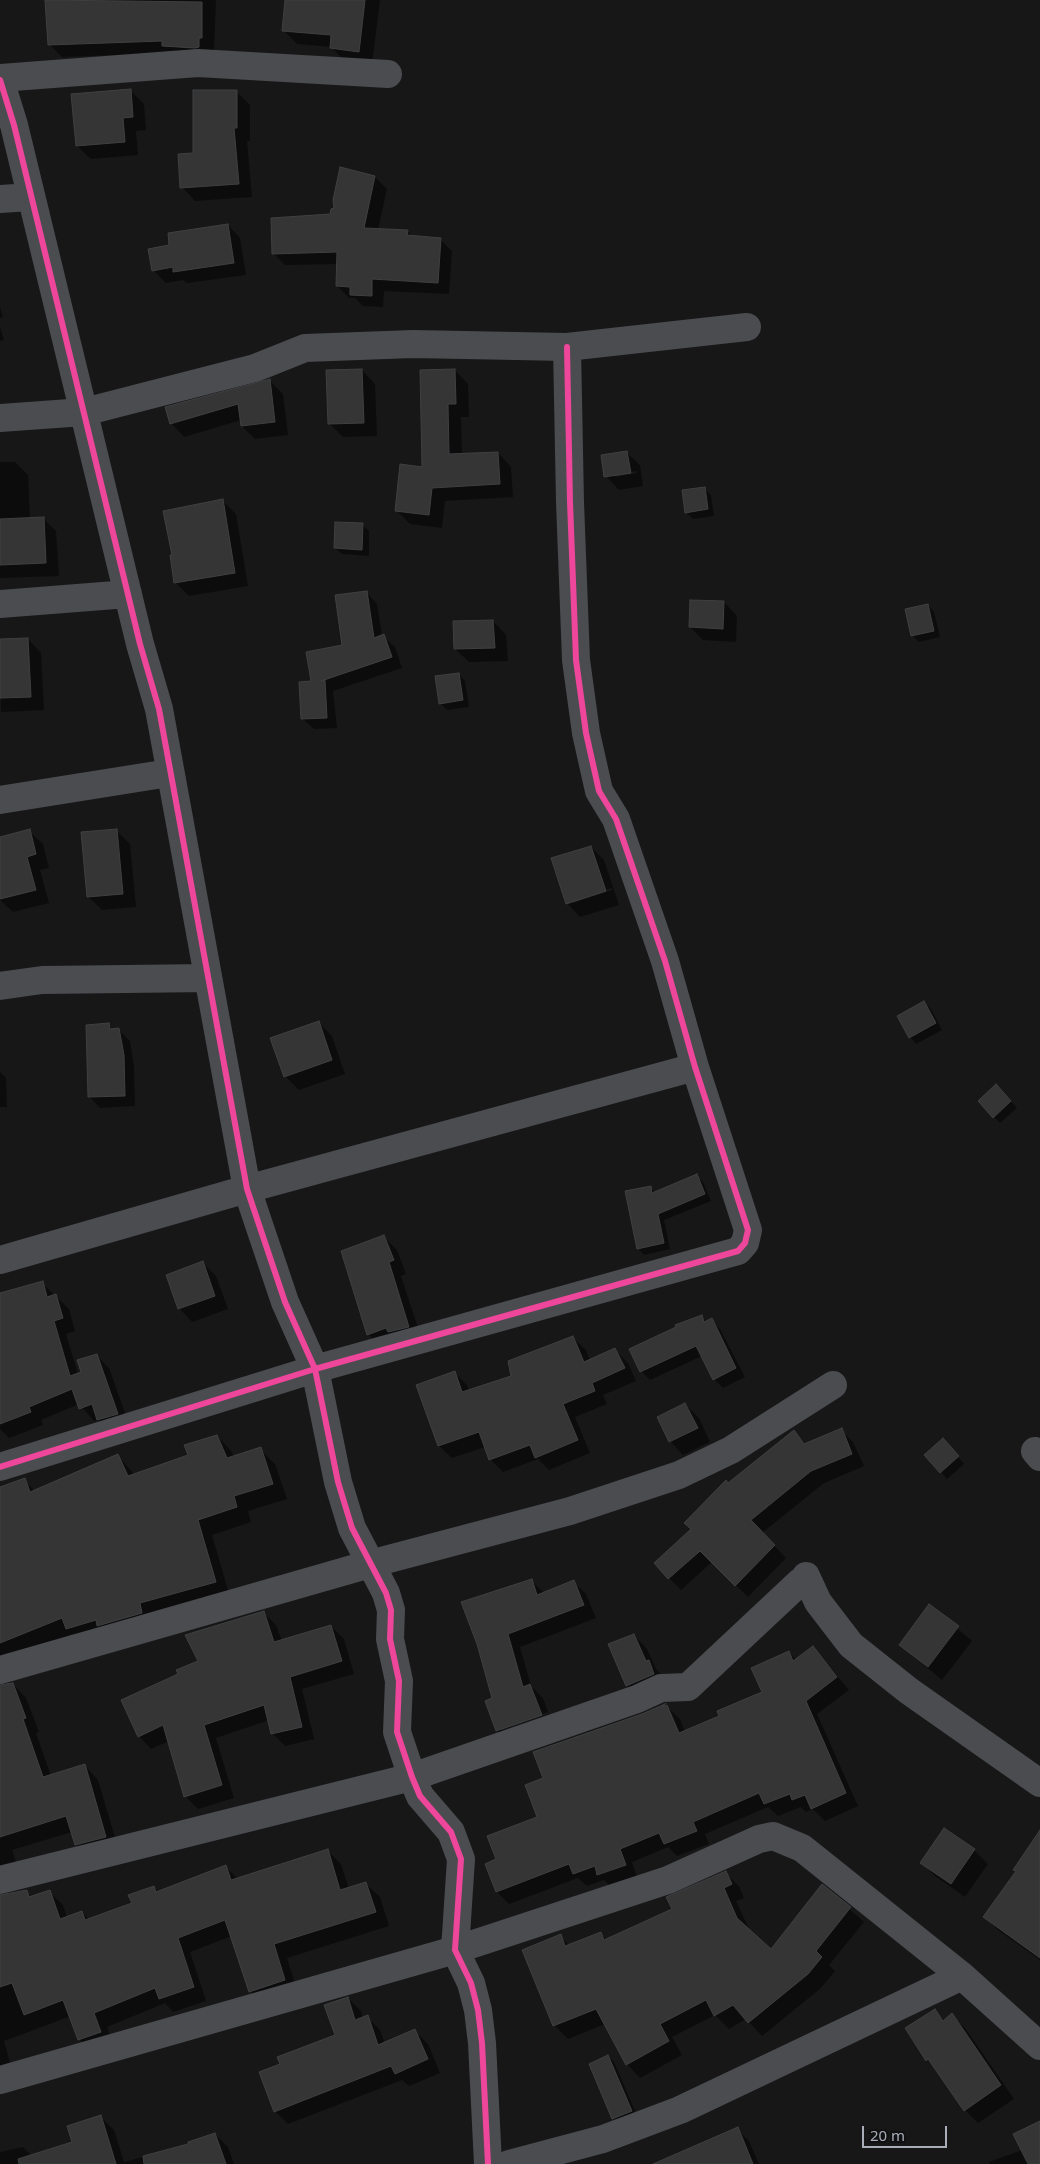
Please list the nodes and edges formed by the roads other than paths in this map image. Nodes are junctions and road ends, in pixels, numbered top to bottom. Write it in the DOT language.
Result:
graph roads {
  1 [pos="388,74"];
  2 [pos="0,79"];
  3 [pos="31,197"];
  4 [pos="0,199"];
  5 [pos="747,328"];
  6 [pos="567,346"];
  7 [pos="84,412"];
  8 [pos="0,418"];
  9 [pos="128,594"];
  10 [pos="0,604"];
  11 [pos="169,773"];
  12 [pos="0,800"];
  13 [pos="208,978"];
  14 [pos="0,986"];
  15 [pos="695,1067"];
  16 [pos="247,1189"];
  17 [pos="0,1260"];
  18 [pos="315,1369"];
  19 [pos="833,1385"];
  20 [pos="0,1467"];
  21 [pos="370,1564"];
  22 [pos="0,1670"];
  23 [pos="412,1778"];
  24 [pos="1040,1783"];
  25 [pos="0,1880"];
  26 [pos="455,1950"];
  27 [pos="962,1976"];
  28 [pos="1040,2046"];
  29 [pos="0,2080"];
  30 [pos="488,2164"];
  31 [pos="509,2164"];
  1 -- 2 [label="street"];
  2 -- 3 [label="street"];
  3 -- 4 [label="street"];
  3 -- 7 [label="street"];
  5 -- 6 [label="street"];
  6 -- 7 [label="street"];
  6 -- 15 [label="street"];
  7 -- 8 [label="street"];
  7 -- 9 [label="street"];
  9 -- 10 [label="street"];
  9 -- 11 [label="street"];
  11 -- 12 [label="street"];
  11 -- 13 [label="street"];
  13 -- 14 [label="street"];
  13 -- 16 [label="street"];
  15 -- 16 [label="street"];
  15 -- 18 [label="street"];
  16 -- 17 [label="street"];
  16 -- 18 [label="street"];
  18 -- 20 [label="street"];
  18 -- 21 [label="street"];
  19 -- 21 [label="street"];
  21 -- 22 [label="street"];
  21 -- 23 [label="street"];
  23 -- 24 [label="street"];
  23 -- 25 [label="street"];
  23 -- 26 [label="street"];
  26 -- 27 [label="street"];
  26 -- 29 [label="street"];
  26 -- 30 [label="street"];
  27 -- 28 [label="street"];
  27 -- 31 [label="street"];
}
